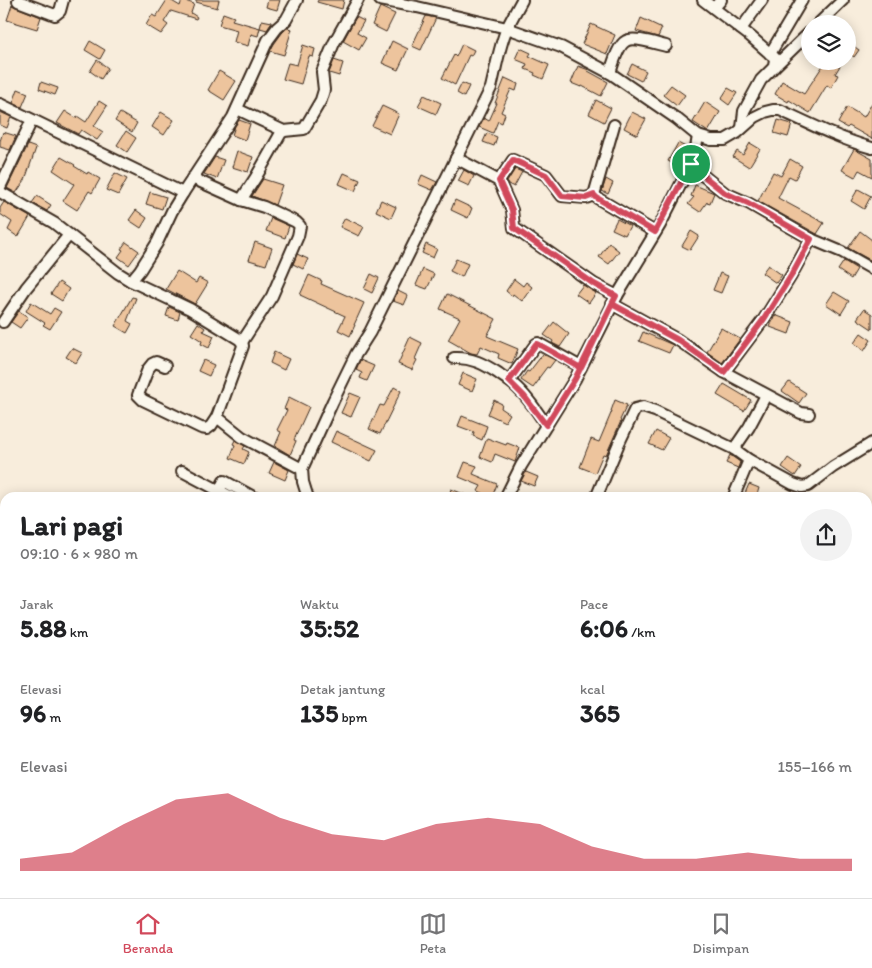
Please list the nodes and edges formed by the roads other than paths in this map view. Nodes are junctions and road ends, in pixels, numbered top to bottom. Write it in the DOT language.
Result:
graph roads {
  1 [pos="63,0"];
  2 [pos="296,0"];
  3 [pos="358,0"];
  4 [pos="380,0"];
  5 [pos="522,0"];
  6 [pos="703,0"];
  7 [pos="762,0"];
  8 [pos="802,0"];
  9 [pos="842,0"];
  10 [pos="18,1"];
  11 [pos="717,4"];
  12 [pos="827,15"];
  13 [pos="507,28"];
  14 [pos="741,29"];
  15 [pos="801,41"];
  16 [pos="666,46"];
  17 [pos="770,54"];
  18 [pos="774,67"];
  19 [pos="610,73"];
  20 [pos="0,104"];
  21 [pos="237,109"];
  22 [pos="32,120"];
  23 [pos="614,125"];
  24 [pos="742,128"];
  25 [pos="284,131"];
  26 [pos="698,136"];
  27 [pos="872,148"];
  28 [pos="456,158"];
  29 [pos="691,164"];
  30 [pos="192,178"];
  31 [pos="499,181"];
  32 [pos="0,187"];
  33 [pos="0,192"];
  34 [pos="182,193"];
  35 [pos="594,195"];
  36 [pos="241,200"];
  37 [pos="655,232"];
  38 [pos="69,235"];
  39 [pos="811,239"];
  40 [pos="872,269"];
  41 [pos="131,281"];
  42 [pos="614,300"];
  43 [pos="3,322"];
  44 [pos="242,342"];
  45 [pos="454,358"];
  46 [pos="165,366"];
  47 [pos="581,368"];
  48 [pos="724,372"];
  49 [pos="509,381"];
  50 [pos="766,395"];
  51 [pos="809,414"];
  52 [pos="217,418"];
  53 [pos="546,425"];
  54 [pos="872,443"];
  55 [pos="734,449"];
  56 [pos="749,460"];
  57 [pos="302,469"];
  58 [pos="182,471"];
  59 [pos="214,492"];
  60 [pos="218,492"];
  61 [pos="244,492"];
  62 [pos="306,492"];
  63 [pos="508,492"];
  64 [pos="599,492"];
  65 [pos="735,492"];
  1 -- 10 [label="street"];
  2 -- 21 [label="street"];
  3 -- 25 [label="street"];
  4 -- 13 [label="street"];
  5 -- 13 [label="street"];
  6 -- 11 [label="street"];
  7 -- 14 [label="street"];
  8 -- 17 [label="street"];
  9 -- 12 [label="street"];
  11 -- 14 [label="street"];
  13 -- 19 [label="street"];
  13 -- 28 [label="street"];
  14 -- 17 [label="street"];
  15 -- 18 [label="street"];
  16 -- 19 [label="street"];
  17 -- 18 [label="street"];
  18 -- 24 [label="street"];
  19 -- 26 [label="street"];
  20 -- 22 [label="street"];
  21 -- 25 [label="street"];
  21 -- 30 [label="street"];
  22 -- 32 [label="street"];
  22 -- 34 [label="street"];
  23 -- 35 [label="street"];
  24 -- 26 [label="street"];
  24 -- 27 [label="street"];
  25 -- 36 [label="street"];
  26 -- 29 [label="street"];
  28 -- 31 [label="street"];
  28 -- 57 [label="street"];
  29 -- 37 [label="street"];
  29 -- 39 [label="street"];
  30 -- 34 [label="street"];
  30 -- 36 [label="street"];
  31 -- 35 [label="street"];
  31 -- 42 [label="street"];
  33 -- 38 [label="street"];
  34 -- 41 [label="street"];
  35 -- 37 [label="street"];
  36 -- 44 [label="street"];
  37 -- 42 [label="street"];
  38 -- 41 [label="street"];
  38 -- 43 [label="street"];
  39 -- 40 [label="street"];
  39 -- 48 [label="street"];
  41 -- 44 [label="street"];
  42 -- 47 [label="street"];
  42 -- 48 [label="street"];
  44 -- 52 [label="street"];
  45 -- 49 [label="street"];
  46 -- 52 [label="street"];
  47 -- 49 [label="street"];
  47 -- 53 [label="street"];
  48 -- 50 [label="street"];
  49 -- 53 [label="street"];
  50 -- 51 [label="street"];
  50 -- 55 [label="street"];
  52 -- 57 [label="street"];
  53 -- 63 [label="street"];
  54 -- 56 [label="street"];
  55 -- 56 [label="street"];
  55 -- 64 [label="street"];
  56 -- 65 [label="street"];
  57 -- 62 [label="street"];
  58 -- 59 [label="street"];
  60 -- 61 [label="street"];
}
